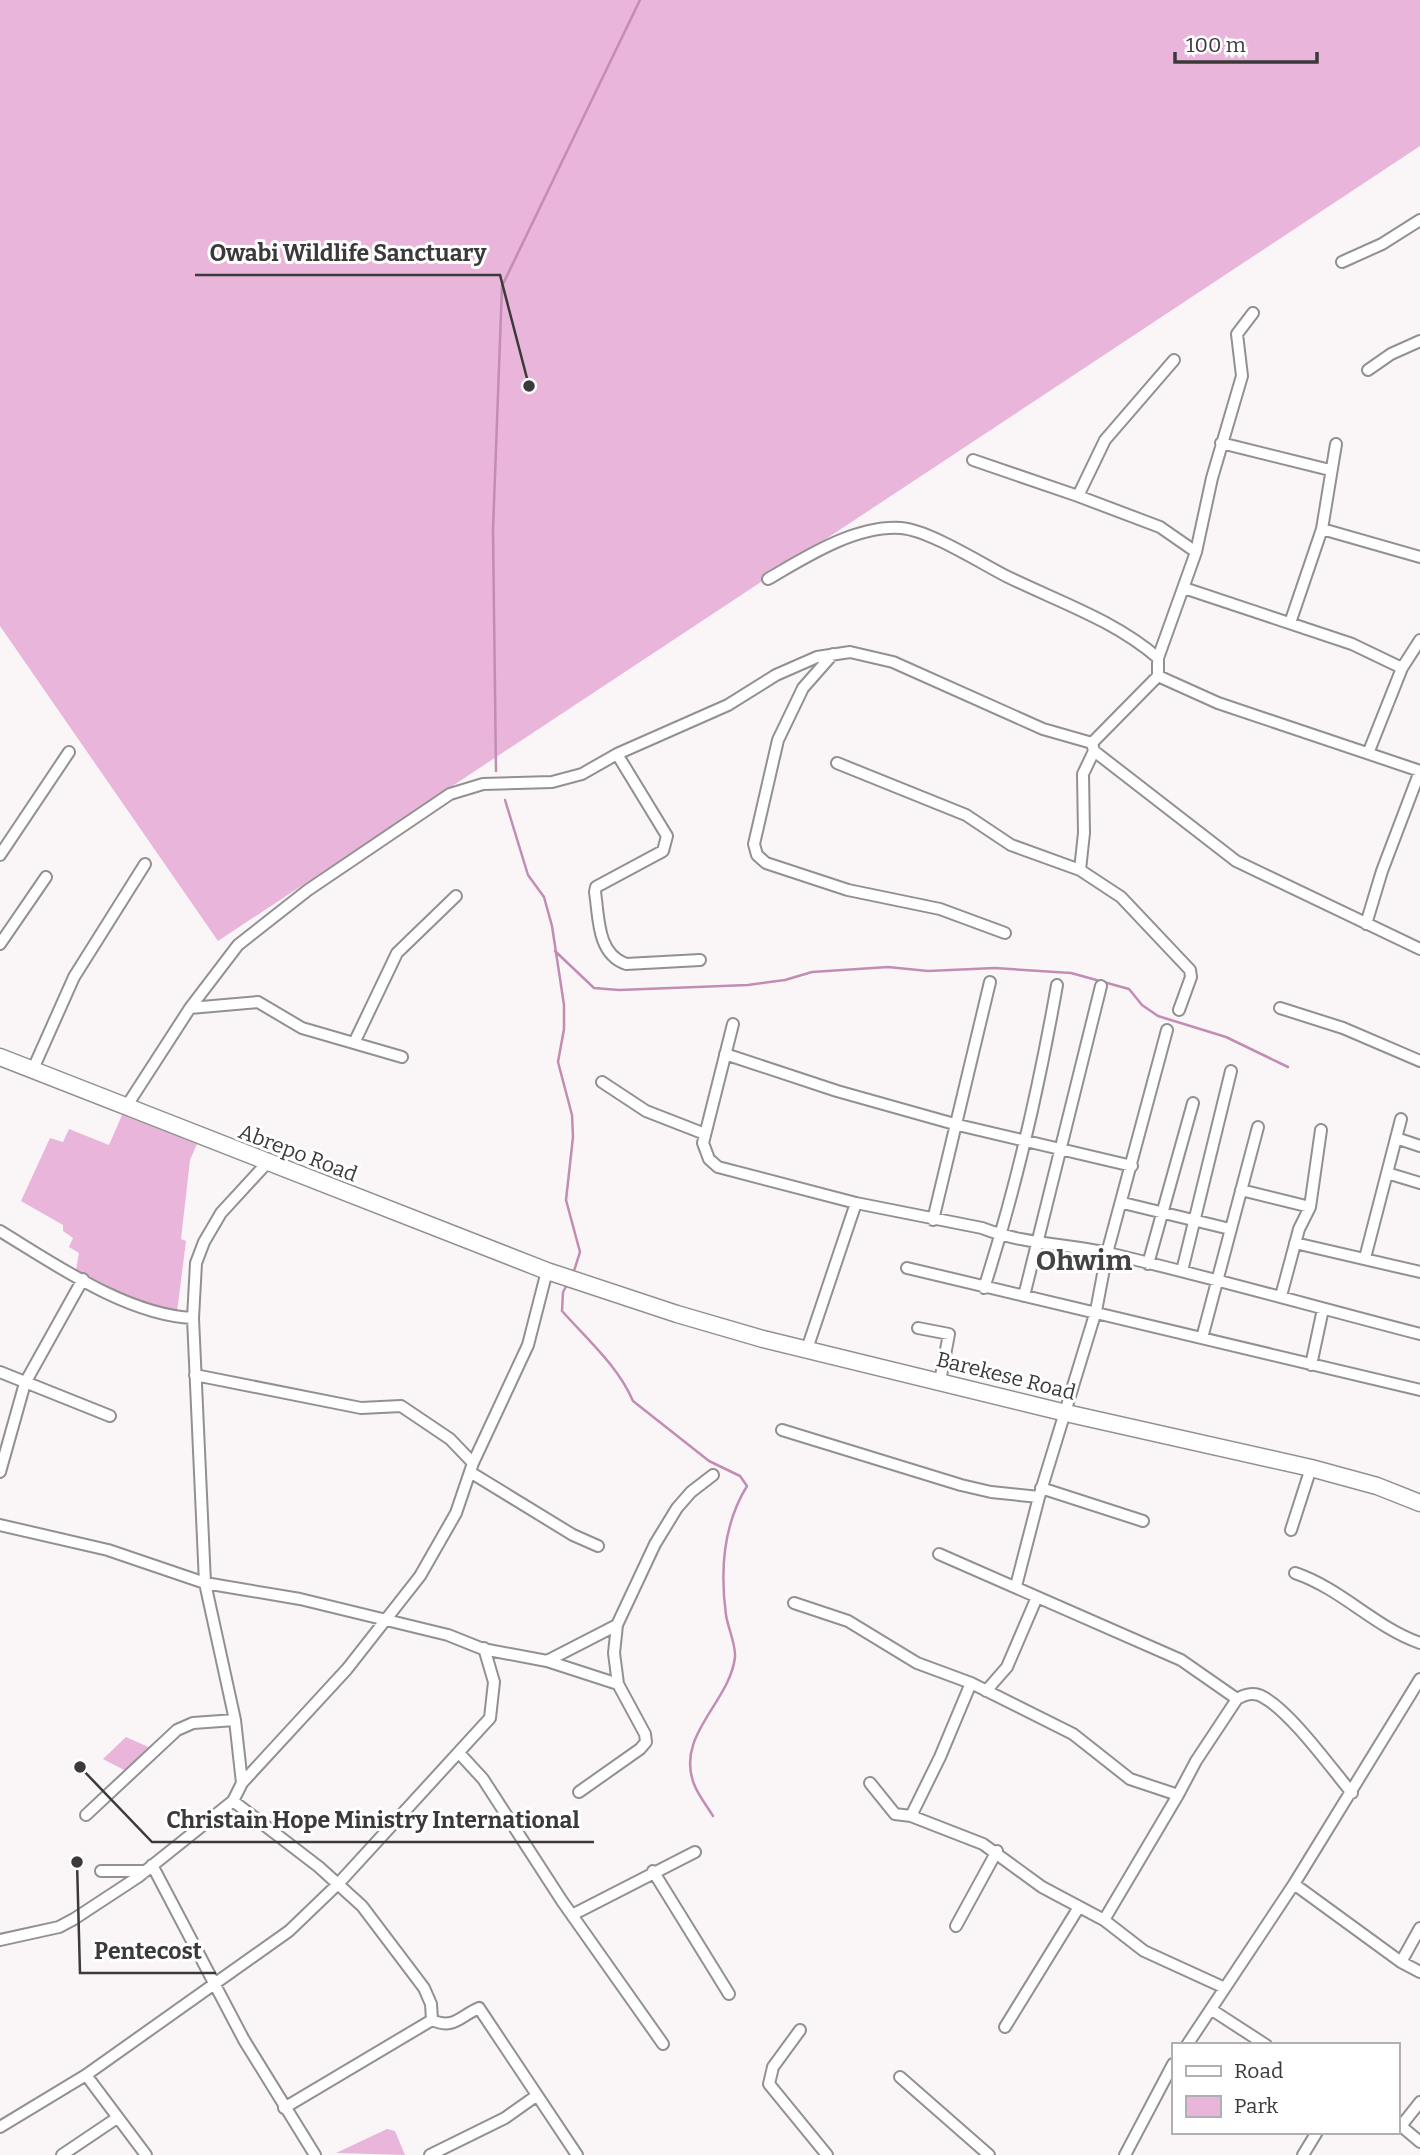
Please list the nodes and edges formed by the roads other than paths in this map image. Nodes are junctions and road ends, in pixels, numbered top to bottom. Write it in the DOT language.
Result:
graph roads {
  1 [pos="1420,219"];
  2 [pos="1342,262"];
  3 [pos="1253,313"];
  4 [pos="1420,341"];
  5 [pos="1174,360"];
  6 [pos="1368,370"];
  7 [pos="1221,443"];
  8 [pos="1336,444"];
  9 [pos="973,460"];
  10 [pos="1330,470"];
  11 [pos="1078,496"];
  12 [pos="1322,529"];
  13 [pos="1196,552"];
  14 [pos="1420,557"];
  15 [pos="768,579"];
  16 [pos="1184,588"];
  17 [pos="1290,623"];
  18 [pos="1420,640"];
  19 [pos="832,654"];
  20 [pos="1158,658"];
  21 [pos="1402,668"];
  22 [pos="1158,676"];
  23 [pos="1093,747"];
  24 [pos="1368,751"];
  25 [pos="69,752"];
  26 [pos="617,754"];
  27 [pos="837,763"];
  28 [pos="1420,771"];
  29 [pos="0,855"];
  30 [pos="145,864"];
  31 [pos="1080,870"];
  32 [pos="46,877"];
  33 [pos="456,896"];
  34 [pos="1366,924"];
  35 [pos="1005,933"];
  36 [pos="0,944"];
  37 [pos="1420,949"];
  38 [pos="700,960"];
  39 [pos="990,982"];
  40 [pos="1057,985"];
  41 [pos="1101,986"];
  42 [pos="190,1008"];
  43 [pos="1280,1008"];
  44 [pos="1179,1010"];
  45 [pos="733,1024"];
  46 [pos="1167,1030"];
  47 [pos="354,1043"];
  48 [pos="725,1054"];
  49 [pos="0,1057"];
  50 [pos="402,1057"];
  51 [pos="1420,1061"];
  52 [pos="33,1069"];
  53 [pos="1231,1071"];
  54 [pos="602,1082"];
  55 [pos="1193,1102"];
  56 [pos="125,1107"];
  57 [pos="1401,1119"];
  58 [pos="958,1125"];
  59 [pos="1258,1127"];
  60 [pos="1321,1130"];
  61 [pos="705,1134"];
  62 [pos="1396,1138"];
  63 [pos="1025,1141"];
  64 [pos="1420,1146"];
  65 [pos="1061,1148"];
  66 [pos="267,1163"];
  67 [pos="1132,1166"];
  68 [pos="1387,1173"];
  69 [pos="1420,1183"];
  70 [pos="1241,1190"];
  71 [pos="856,1203"];
  72 [pos="1123,1203"];
  73 [pos="1310,1207"];
  74 [pos="1161,1213"];
  75 [pos="933,1220"];
  76 [pos="1195,1220"];
  77 [pos="1230,1229"];
  78 [pos="0,1231"];
  79 [pos="1001,1236"];
  80 [pos="1039,1242"];
  81 [pos="1295,1243"];
  82 [pos="1107,1253"];
  83 [pos="1365,1258"];
  84 [pos="1148,1264"];
  85 [pos="907,1268"];
  86 [pos="1182,1271"];
  87 [pos="1420,1272"];
  88 [pos="555,1273"];
  89 [pos="83,1279"];
  90 [pos="1217,1279"];
  91 [pos="584,1282"];
  92 [pos="985,1288"];
  93 [pos="1024,1296"];
  94 [pos="1281,1296"];
  95 [pos="1323,1309"];
  96 [pos="1096,1311"];
  97 [pos="193,1318"];
  98 [pos="918,1328"];
  99 [pos="1420,1335"];
  100 [pos="1202,1338"];
  101 [pos="807,1349"];
  102 [pos="1311,1365"];
  103 [pos="0,1372"];
  104 [pos="195,1375"];
  105 [pos="940,1381"];
  106 [pos="25,1384"];
  107 [pos="1420,1391"];
  108 [pos="1066,1413"];
  109 [pos="110,1416"];
  110 [pos="782,1430"];
  111 [pos="472,1468"];
  112 [pos="1311,1468"];
  113 [pos="0,1472"];
  114 [pos="713,1475"];
  115 [pos="1040,1493"];
  116 [pos="1420,1503"];
  117 [pos="1143,1521"];
  118 [pos="0,1525"];
  119 [pos="1291,1530"];
  120 [pos="598,1546"];
  121 [pos="939,1555"];
  122 [pos="1296,1573"];
  123 [pos="205,1583"];
  124 [pos="1016,1586"];
  125 [pos="1037,1597"];
  126 [pos="794,1603"];
  127 [pos="389,1620"];
  128 [pos="617,1625"];
  129 [pos="1420,1643"];
  130 [pos="484,1648"];
  131 [pos="547,1661"];
  132 [pos="1420,1679"];
  133 [pos="971,1683"];
  134 [pos="618,1685"];
  135 [pos="986,1691"];
  136 [pos="1237,1699"];
  137 [pos="235,1720"];
  138 [pos="460,1754"];
  139 [pos="242,1783"];
  140 [pos="870,1783"];
  141 [pos="579,1792"];
  142 [pos="1352,1794"];
  143 [pos="1178,1795"];
  144 [pos="233,1801"];
  145 [pos="86,1815"];
  146 [pos="911,1816"];
  147 [pos="695,1852"];
  148 [pos="997,1852"];
  149 [pos="149,1868"];
  150 [pos="101,1871"];
  151 [pos="653,1871"];
  152 [pos="338,1884"];
  153 [pos="1294,1884"];
  154 [pos="1079,1907"];
  155 [pos="572,1915"];
  156 [pos="1104,1920"];
  157 [pos="956,1926"];
  158 [pos="1420,1928"];
  159 [pos="0,1940"];
  160 [pos="1401,1962"];
  161 [pos="1420,1972"];
  162 [pos="216,1986"];
  163 [pos="1225,1988"];
  164 [pos="729,1994"];
  165 [pos="1212,2010"];
  166 [pos="432,2020"];
  167 [pos="1005,2027"];
  168 [pos="800,2029"];
  169 [pos="1188,2043"];
  170 [pos="1263,2043"];
  171 [pos="663,2044"];
  172 [pos="1172,2066"];
  173 [pos="86,2075"];
  174 [pos="900,2077"];
  175 [pos="536,2096"];
  176 [pos="1420,2102"];
  177 [pos="284,2108"];
  178 [pos="117,2118"];
  179 [pos="1399,2125"];
  180 [pos="0,2127"];
  181 [pos="1316,2134"];
  182 [pos="1420,2142"];
  183 [pos="62,2155"];
  184 [pos="146,2155"];
  185 [pos="315,2155"];
  186 [pos="430,2155"];
  187 [pos="577,2155"];
  188 [pos="827,2155"];
  189 [pos="989,2155"];
  190 [pos="1125,2155"];
  191 [pos="1303,2155"];
  1 -- 2 [label="street"];
  3 -- 7 [label="street"];
  4 -- 6 [label="street"];
  5 -- 11 [label="street"];
  7 -- 10 [label="street"];
  7 -- 13 [label="street"];
  8 -- 10 [label="street"];
  9 -- 11 [label="street"];
  10 -- 12 [label="street"];
  11 -- 13 [label="street"];
  12 -- 14 [label="street"];
  12 -- 17 [label="street"];
  13 -- 16 [label="street"];
  15 -- 20 [label="street"];
  16 -- 17 [label="street"];
  16 -- 20 [label="street"];
  17 -- 21 [label="street"];
  18 -- 21 [label="street"];
  19 -- 23 [label="street"];
  19 -- 26 [label="street"];
  19 -- 35 [label="street"];
  20 -- 22 [label="street"];
  21 -- 24 [label="street"];
  22 -- 23 [label="street"];
  22 -- 24 [label="street"];
  23 -- 31 [label="street"];
  23 -- 34 [label="street"];
  24 -- 28 [label="street"];
  25 -- 29 [label="street"];
  26 -- 38 [label="street"];
  26 -- 42 [label="street"];
  27 -- 31 [label="street"];
  28 -- 34 [label="street"];
  30 -- 52 [label="street"];
  31 -- 44 [label="street"];
  32 -- 36 [label="street"];
  33 -- 47 [label="street"];
  34 -- 37 [label="street"];
  39 -- 58 [label="street"];
  40 -- 63 [label="street"];
  41 -- 65 [label="street"];
  42 -- 47 [label="street"];
  42 -- 56 [label="street"];
  43 -- 51 [label="street"];
  45 -- 48 [label="street"];
  46 -- 67 [label="street"];
  47 -- 50 [label="street"];
  48 -- 58 [label="street"];
  48 -- 61 [label="street"];
  49 -- 52 [label="main road, Abrepo Road"];
  52 -- 56 [label="main road, Abrepo Road"];
  53 -- 76 [label="street"];
  54 -- 61 [label="street"];
  55 -- 74 [label="street"];
  56 -- 66 [label="main road, Abrepo Road"];
  57 -- 62 [label="street"];
  58 -- 63 [label="street"];
  58 -- 75 [label="street"];
  59 -- 70 [label="street"];
  60 -- 73 [label="street"];
  61 -- 71 [label="street"];
  62 -- 64 [label="street"];
  62 -- 68 [label="street"];
  63 -- 65 [label="street"];
  63 -- 79 [label="street"];
  65 -- 67 [label="street"];
  65 -- 80 [label="street"];
  66 -- 88 [label="main road, Abrepo Road"];
  66 -- 97 [label="street"];
  67 -- 72 [label="street"];
  68 -- 69 [label="street"];
  68 -- 83 [label="street"];
  70 -- 73 [label="street"];
  70 -- 77 [label="street"];
  71 -- 75 [label="street"];
  71 -- 101 [label="street"];
  72 -- 74 [label="street"];
  72 -- 82 [label="street"];
  73 -- 81 [label="street"];
  74 -- 76 [label="street"];
  74 -- 84 [label="street"];
  75 -- 79 [label="street"];
  76 -- 77 [label="street"];
  76 -- 86 [label="street"];
  77 -- 90 [label="street"];
  78 -- 89 [label="street"];
  79 -- 80 [label="street"];
  79 -- 92 [label="street"];
  80 -- 82 [label="street"];
  80 -- 93 [label="street"];
  81 -- 83 [label="street"];
  81 -- 94 [label="street"];
  82 -- 84 [label="street"];
  82 -- 96 [label="street"];
  83 -- 87 [label="street"];
  84 -- 86 [label="street"];
  85 -- 92 [label="street"];
  86 -- 90 [label="street"];
  88 -- 91 [label="main road, Abrepo Road"];
  88 -- 111 [label="street"];
  89 -- 97 [label="street"];
  89 -- 106 [label="street"];
  90 -- 94 [label="street"];
  90 -- 100 [label="street"];
  91 -- 101 [label="main road, Barekese Road"];
  92 -- 93 [label="street"];
  93 -- 96 [label="street"];
  94 -- 95 [label="street"];
  95 -- 99 [label="street"];
  95 -- 102 [label="street"];
  96 -- 100 [label="street"];
  96 -- 108 [label="street"];
  97 -- 104 [label="street"];
  98 -- 105 [label="street"];
  100 -- 102 [label="street"];
  101 -- 105 [label="main road, Barekese Road"];
  102 -- 107 [label="street"];
  103 -- 106 [label="street"];
  104 -- 111 [label="street"];
  104 -- 123 [label="street"];
  105 -- 108 [label="main road, Barekese Road"];
  106 -- 109 [label="street"];
  106 -- 113 [label="street"];
  108 -- 112 [label="main road, Barekese Road"];
  108 -- 115 [label="street"];
  110 -- 115 [label="street"];
  111 -- 120 [label="street"];
  111 -- 127 [label="street"];
  112 -- 116 [label="main road, Barekese Road"];
  112 -- 119 [label="street"];
  114 -- 128 [label="street"];
  115 -- 117 [label="street"];
  115 -- 124 [label="street"];
  118 -- 123 [label="street"];
  121 -- 124 [label="street"];
  122 -- 129 [label="street"];
  123 -- 127 [label="street"];
  123 -- 137 [label="street"];
  124 -- 125 [label="street"];
  125 -- 135 [label="street"];
  125 -- 136 [label="street"];
  126 -- 133 [label="street"];
  127 -- 130 [label="street"];
  127 -- 139 [label="street"];
  128 -- 131 [label="street"];
  128 -- 134 [label="street"];
  130 -- 131 [label="street"];
  130 -- 138 [label="street"];
  131 -- 134 [label="street"];
  132 -- 142 [label="street"];
  133 -- 135 [label="street"];
  133 -- 146 [label="street"];
  134 -- 141 [label="street"];
  135 -- 143 [label="street"];
  136 -- 142 [label="street"];
  136 -- 143 [label="street"];
  137 -- 139 [label="street"];
  137 -- 145 [label="street"];
  138 -- 152 [label="street"];
  138 -- 155 [label="street"];
  139 -- 144 [label="street"];
  140 -- 146 [label="street"];
  142 -- 153 [label="street"];
  143 -- 156 [label="street"];
  144 -- 149 [label="street"];
  144 -- 152 [label="street"];
  146 -- 148 [label="street"];
  147 -- 151 [label="street"];
  148 -- 154 [label="street"];
  148 -- 157 [label="street"];
  149 -- 150 [label="street"];
  149 -- 159 [label="street"];
  149 -- 162 [label="street"];
  151 -- 155 [label="street"];
  151 -- 164 [label="street"];
  152 -- 162 [label="street"];
  152 -- 166 [label="street"];
  153 -- 160 [label="street"];
  153 -- 163 [label="street"];
  154 -- 156 [label="street"];
  154 -- 167 [label="street"];
  155 -- 171 [label="street"];
  156 -- 163 [label="street"];
  158 -- 160 [label="street"];
  160 -- 161 [label="street"];
  162 -- 173 [label="street"];
  162 -- 177 [label="street"];
  163 -- 165 [label="street"];
  165 -- 169 [label="street"];
  165 -- 170 [label="street"];
  166 -- 175 [label="street"];
  166 -- 177 [label="street"];
  168 -- 188 [label="street"];
  172 -- 190 [label="street"];
  173 -- 178 [label="street"];
  173 -- 180 [label="street"];
  174 -- 189 [label="street"];
  175 -- 186 [label="street"];
  175 -- 187 [label="street"];
  176 -- 179 [label="street"];
  177 -- 185 [label="street"];
  178 -- 183 [label="street"];
  178 -- 184 [label="street"];
  179 -- 182 [label="street"];
  181 -- 191 [label="street"];
}
